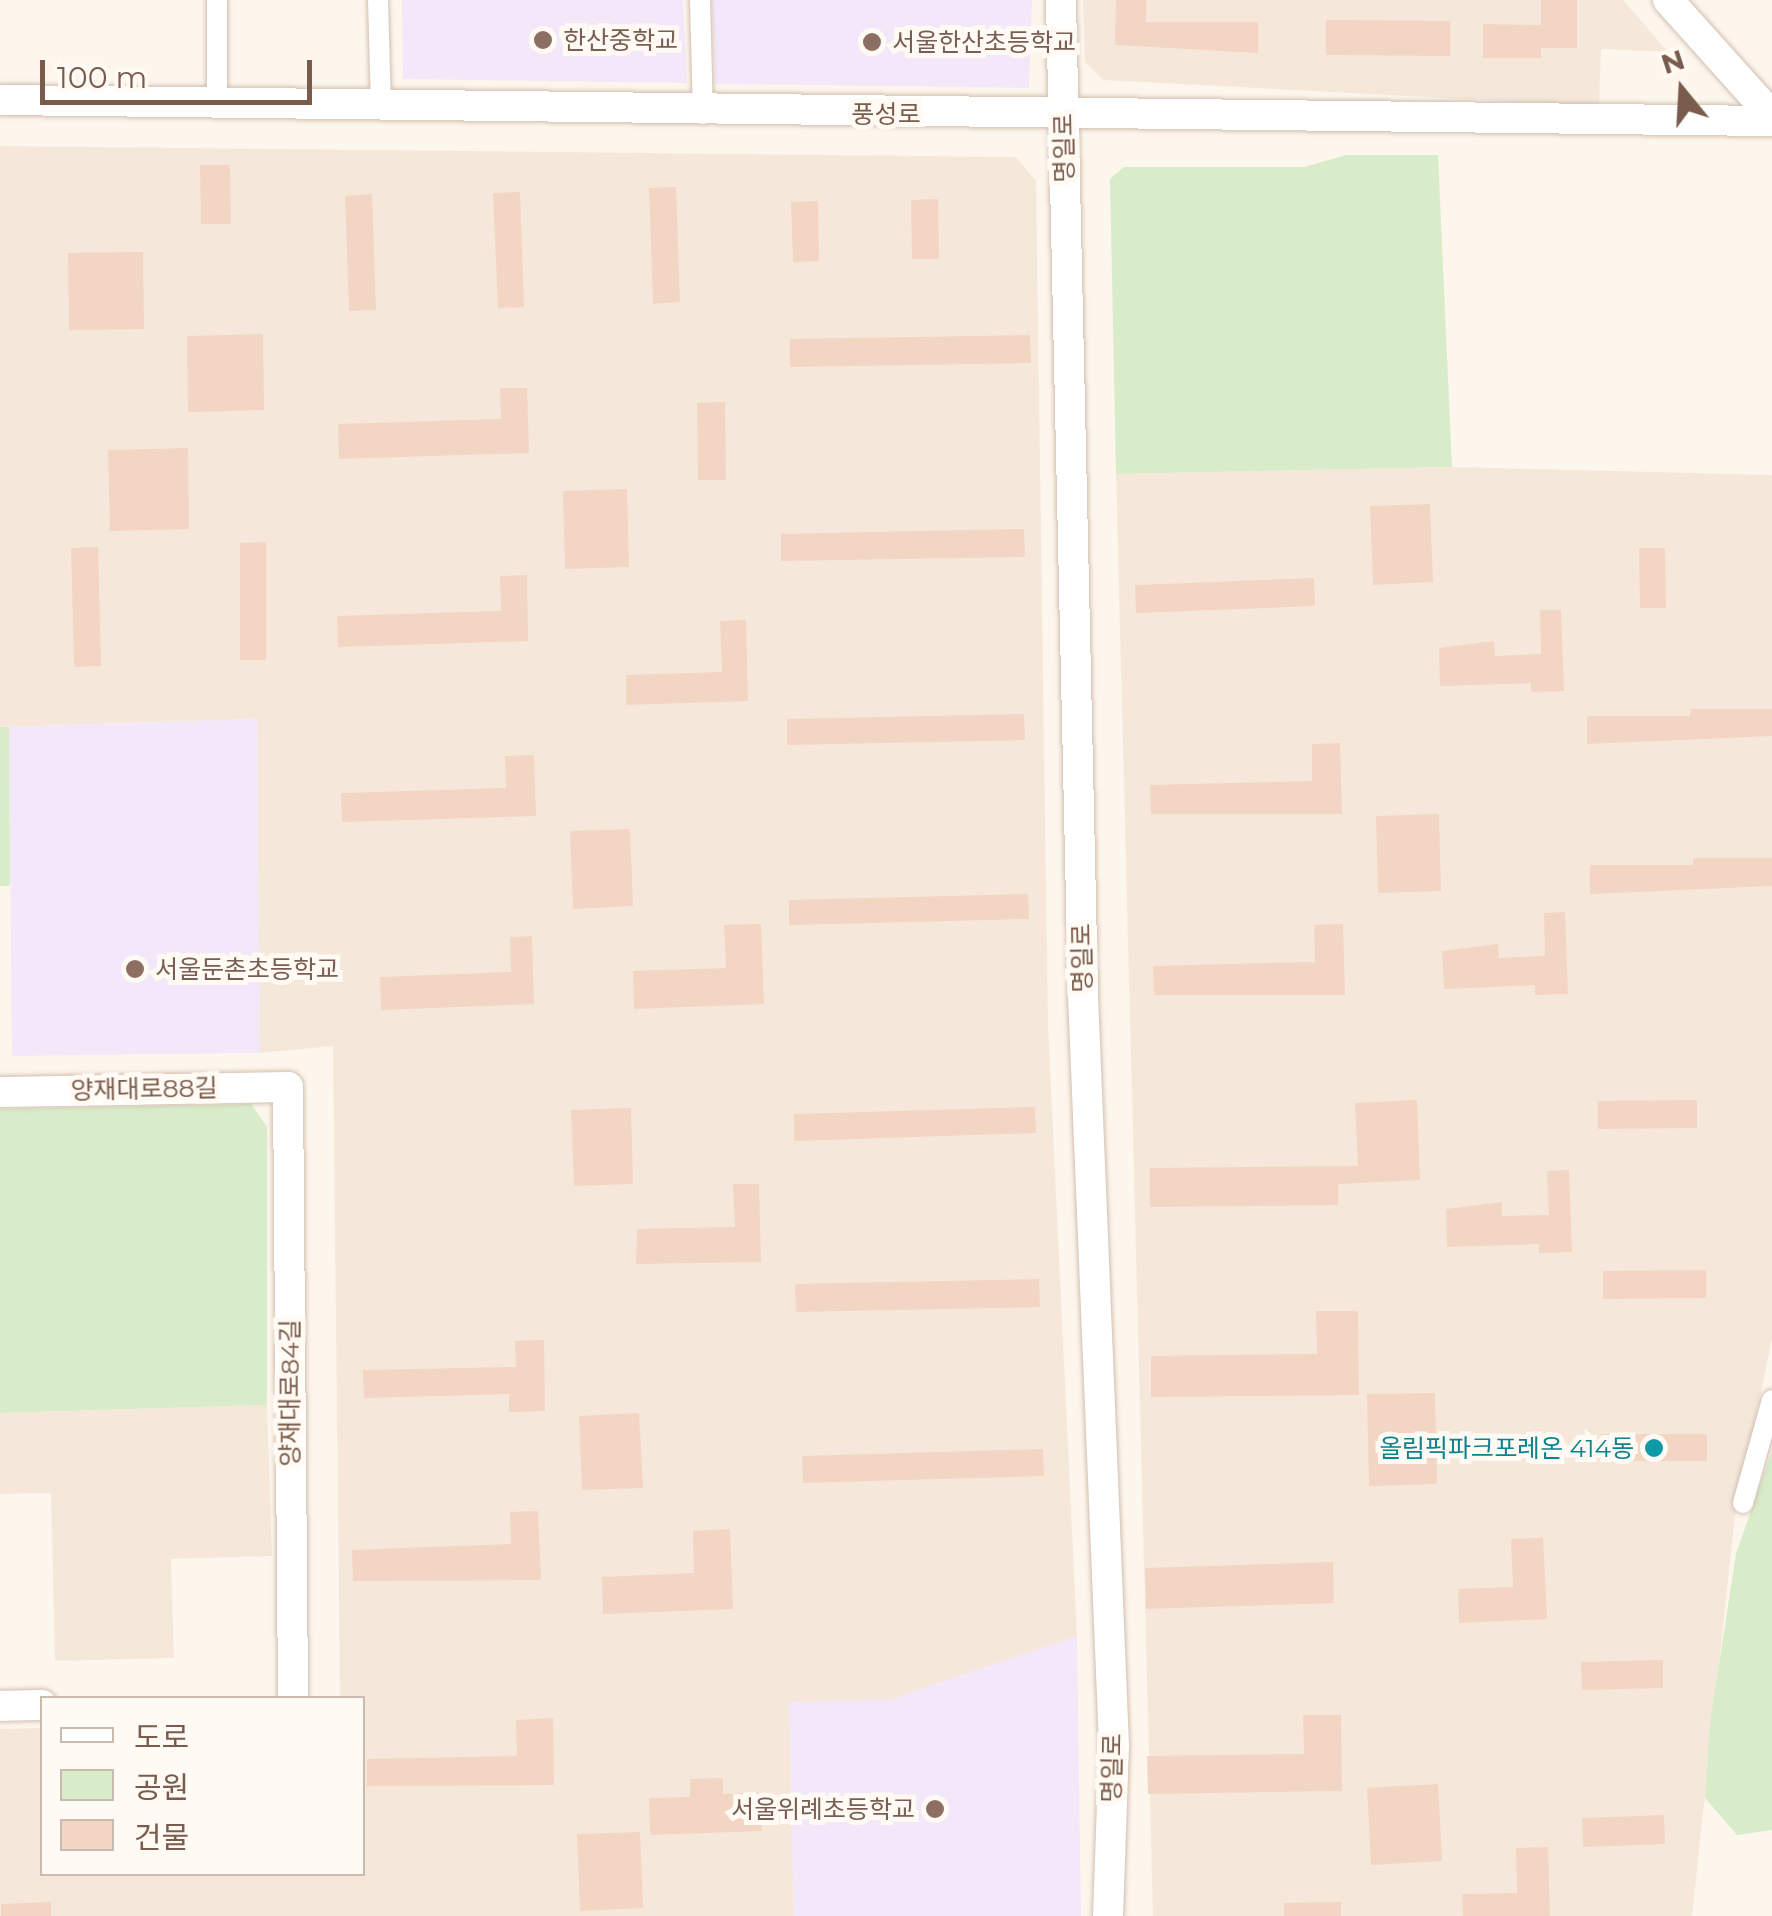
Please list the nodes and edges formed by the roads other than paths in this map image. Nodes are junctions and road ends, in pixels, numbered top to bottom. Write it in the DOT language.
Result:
graph roads {
  1 [pos="216,0"];
  2 [pos="378,0"];
  3 [pos="700,0"];
  4 [pos="1061,0"];
  5 [pos="1668,0"];
  6 [pos="0,100"];
  7 [pos="216,104"];
  8 [pos="381,108"];
  9 [pos="703,114"];
  10 [pos="1063,114"];
  11 [pos="1772,118"];
  12 [pos="288,1087"];
  13 [pos="0,1092"];
  14 [pos="1772,1400"];
  15 [pos="1743,1503"];
  16 [pos="293,1696"];
  17 [pos="40,1705"];
  18 [pos="0,1706"];
  19 [pos="1108,1916"];
  1 -- 7 [label="street"];
  2 -- 8 [label="street"];
  3 -- 9 [label="street"];
  4 -- 10 [label="main road, 명일로"];
  5 -- 11 [label="main road"];
  6 -- 7 [label="main road, 풍성로"];
  7 -- 8 [label="main road, 풍성로"];
  8 -- 9 [label="main road, 풍성로"];
  9 -- 10 [label="main road, 풍성로"];
  10 -- 11 [label="main road, 풍성로"];
  10 -- 19 [label="main road, 명일로"];
  12 -- 13 [label="main road, 양재대로88길"];
  12 -- 16 [label="main road, 양재대로84길"];
  14 -- 15 [label="street"];
  17 -- 18 [label="main road"];
}
